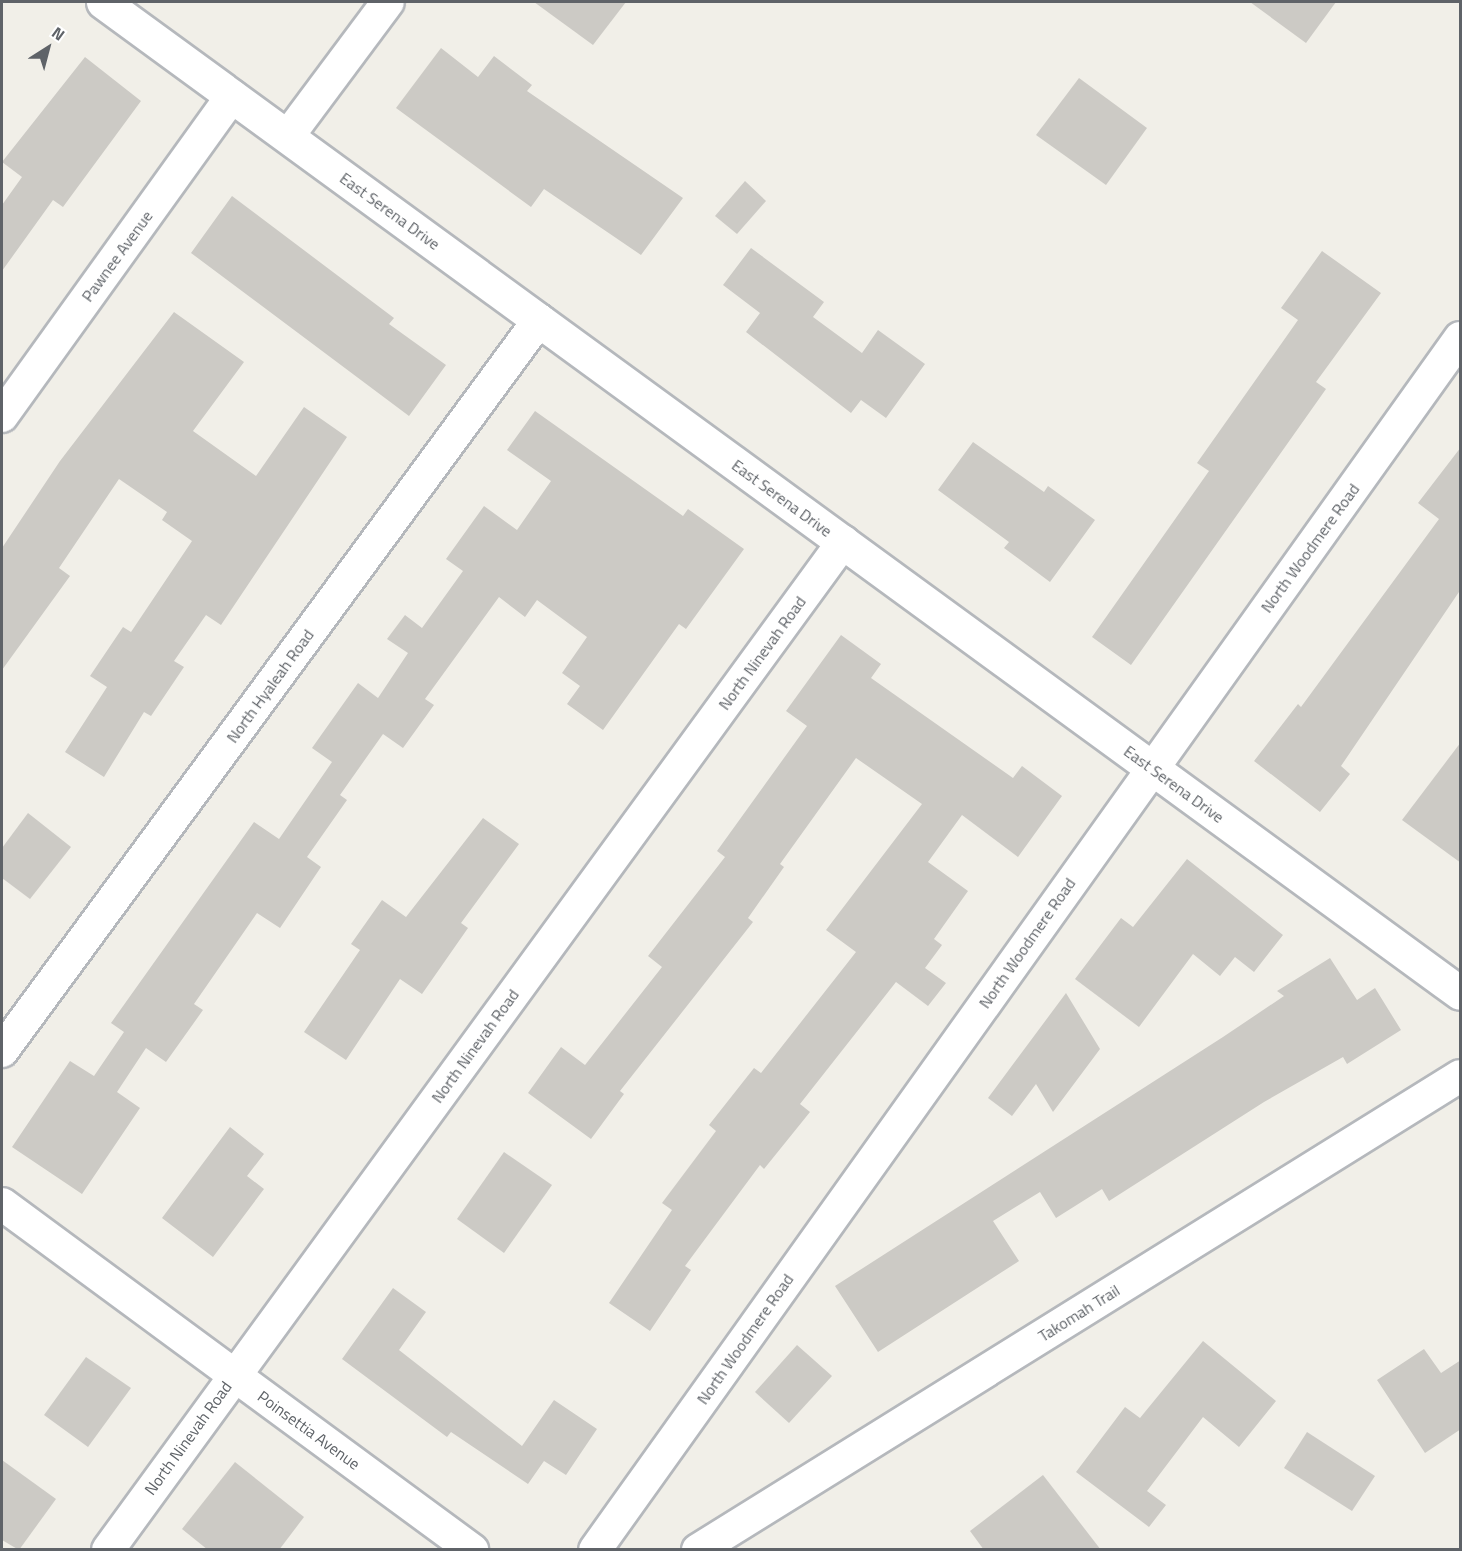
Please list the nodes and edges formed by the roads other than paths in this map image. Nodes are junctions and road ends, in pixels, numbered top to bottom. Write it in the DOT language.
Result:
graph roads {
  1 [pos="103,2"];
  2 [pos="388,2"];
  3 [pos="232,96"];
  4 [pos="288,136"];
  5 [pos="539,320"];
  6 [pos="1461,338"];
  7 [pos="2,416"];
  8 [pos="843,542"];
  9 [pos="1152,768"];
  10 [pos="1461,993"];
  11 [pos="2,1051"];
  12 [pos="1461,1076"];
  13 [pos="2,1203"];
  14 [pos="234,1374"];
  15 [pos="108,1550"];
  16 [pos="472,1550"];
  17 [pos="595,1550"];
  18 [pos="698,1550"];
  1 -- 3 [label="street, East Serena Drive"];
  2 -- 4 [label="street"];
  3 -- 4 [label="street, East Serena Drive"];
  3 -- 7 [label="street, Pawnee Avenue"];
  4 -- 5 [label="street, East Serena Drive"];
  5 -- 8 [label="street, East Serena Drive"];
  5 -- 11 [label="street, North Hyaleah Road"];
  6 -- 9 [label="street, North Woodmere Road"];
  8 -- 9 [label="street, East Serena Drive"];
  8 -- 14 [label="street, North Ninevah Road"];
  9 -- 10 [label="street, East Serena Drive"];
  9 -- 17 [label="street, North Woodmere Road"];
  12 -- 18 [label="street, Takomah Trail"];
  13 -- 14 [label="street, Poinsettia Avenue"];
  14 -- 15 [label="street, North Ninevah Road"];
  14 -- 16 [label="street, Poinsettia Avenue"];
}
